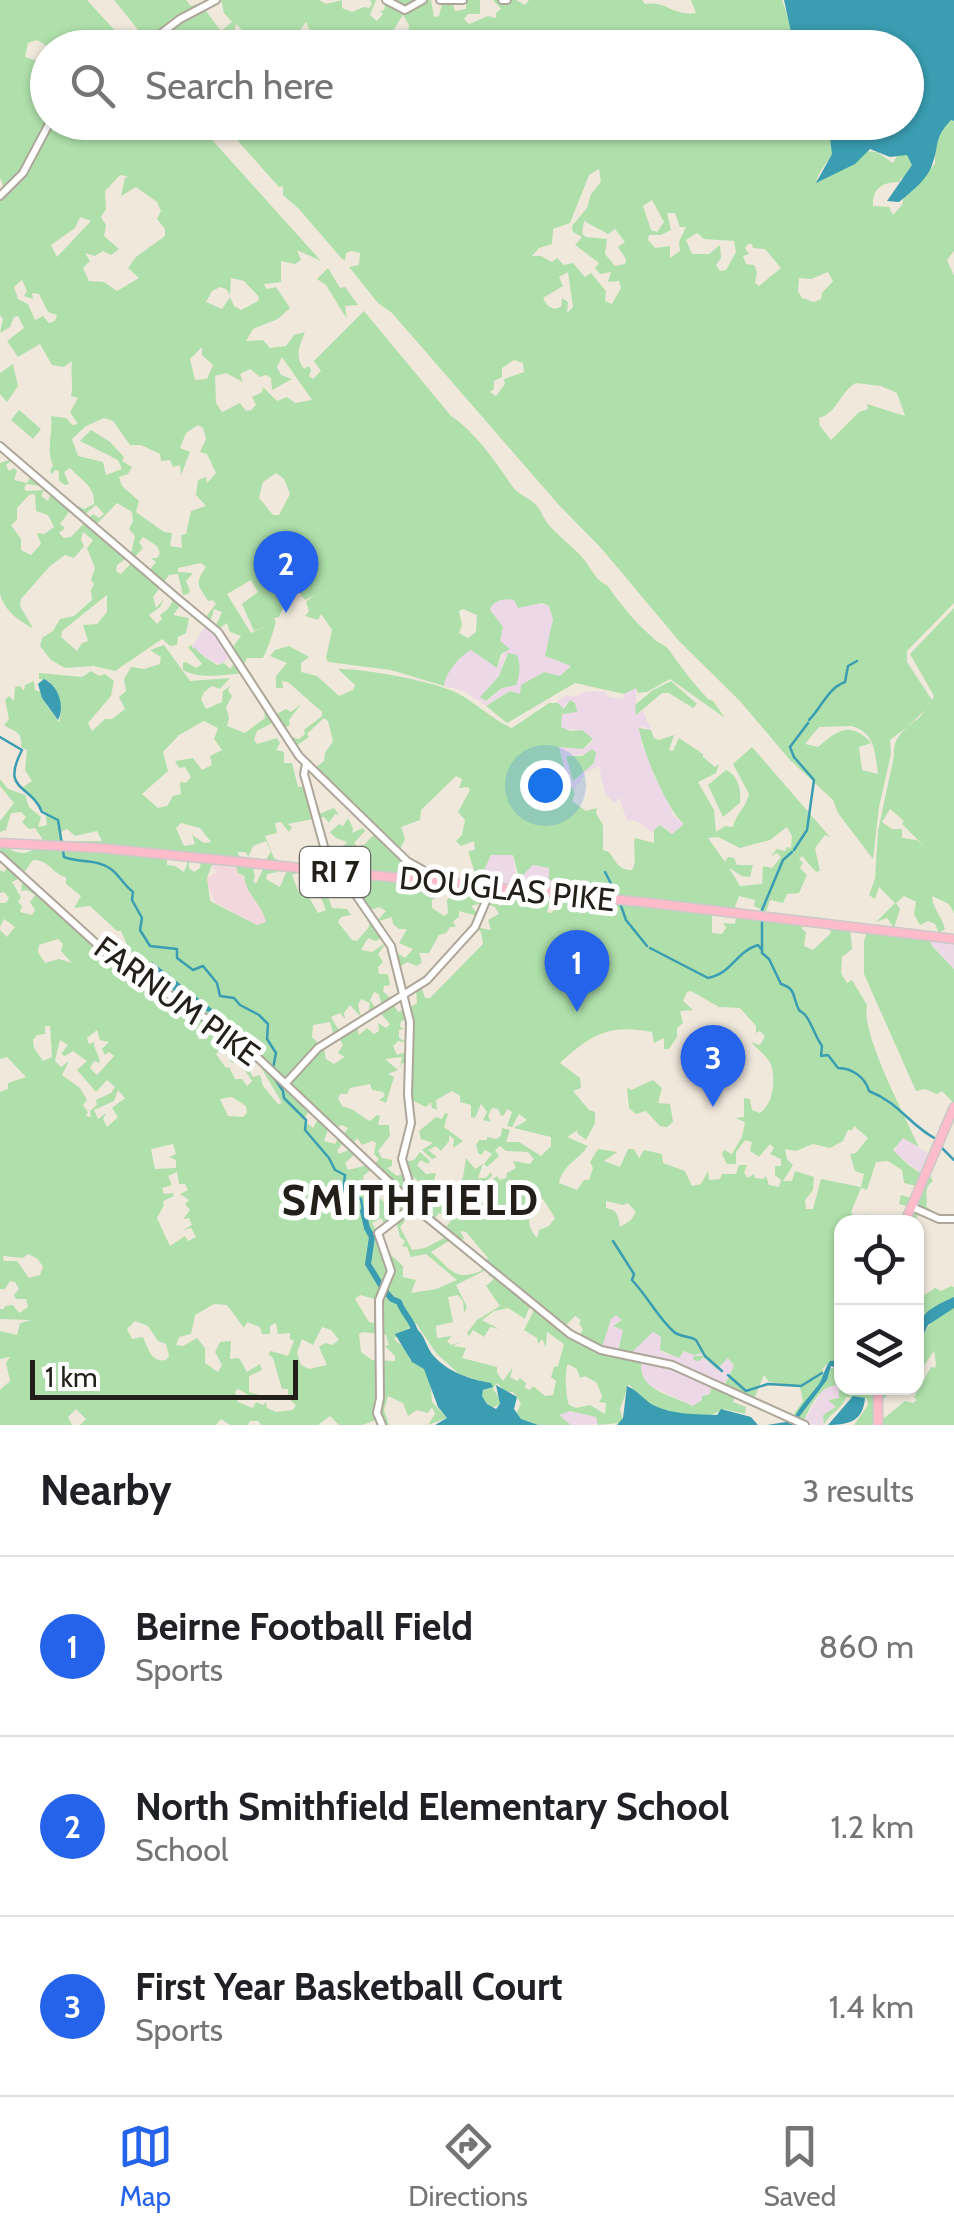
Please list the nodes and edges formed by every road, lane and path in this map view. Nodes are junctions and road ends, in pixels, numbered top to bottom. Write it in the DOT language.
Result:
graph roads {
  1 [pos="216,0"];
  2 [pos="386,0"];
  3 [pos="424,0"];
  4 [pos="440,0"];
  5 [pos="462,0"];
  6 [pos="163,30"];
  7 [pos="40,140"];
  8 [pos="0,196"];
  9 [pos="0,446"];
  10 [pos="306,764"];
  11 [pos="0,842"];
  12 [pos="0,856"];
  13 [pos="406,861"];
  14 [pos="338,872"];
  15 [pos="418,880"];
  16 [pos="447,883"];
  17 [pos="492,888"];
  18 [pos="675,897"];
  19 [pos="683,906"];
  20 [pos="954,939"];
  21 [pos="403,996"];
  22 [pos="286,1084"];
  23 [pos="954,1107"];
  24 [pos="411,1204"];
  25 [pos="912,1207"];
  26 [pos="908,1215"];
  27 [pos="954,1219"];
  28 [pos="878,1395"];
  29 [pos="382,1425"];
  30 [pos="806,1425"];
  31 [pos="878,1425"];
  1 -- 6 [label="main road"];
  2 -- 3 [label="main road"];
  4 -- 5 [label="main road"];
  7 -- 8 [label="main road"];
  9 -- 10 [label="main road"];
  10 -- 13 [label="main road"];
  10 -- 14 [label="main road"];
  11 -- 14 [label="main road, DOUGLAS PIKE / RI 7"];
  12 -- 22 [label="main road, FARNUM PIKE"];
  13 -- 15 [label="main road"];
  13 -- 16 [label="main road"];
  14 -- 15 [label="main road, DOUGLAS PIKE / RI 7"];
  14 -- 21 [label="main road"];
  15 -- 16 [label="main road, DOUGLAS PIKE / RI 7"];
  16 -- 17 [label="main road, DOUGLAS PIKE / RI 7"];
  17 -- 19 [label="main road, DOUGLAS PIKE / RI 7"];
  17 -- 21 [label="main road"];
  18 -- 19 [label="main road"];
  19 -- 20 [label="main road, DOUGLAS PIKE / RI 7"];
  21 -- 22 [label="main road"];
  21 -- 24 [label="main road"];
  22 -- 24 [label="main road, FARNUM PIKE"];
  23 -- 25 [label="main road"];
  24 -- 29 [label="main road"];
  24 -- 30 [label="main road, FARNUM PIKE"];
  25 -- 26 [label="main road"];
  25 -- 27 [label="main road"];
  28 -- 31 [label="main road"];
}
